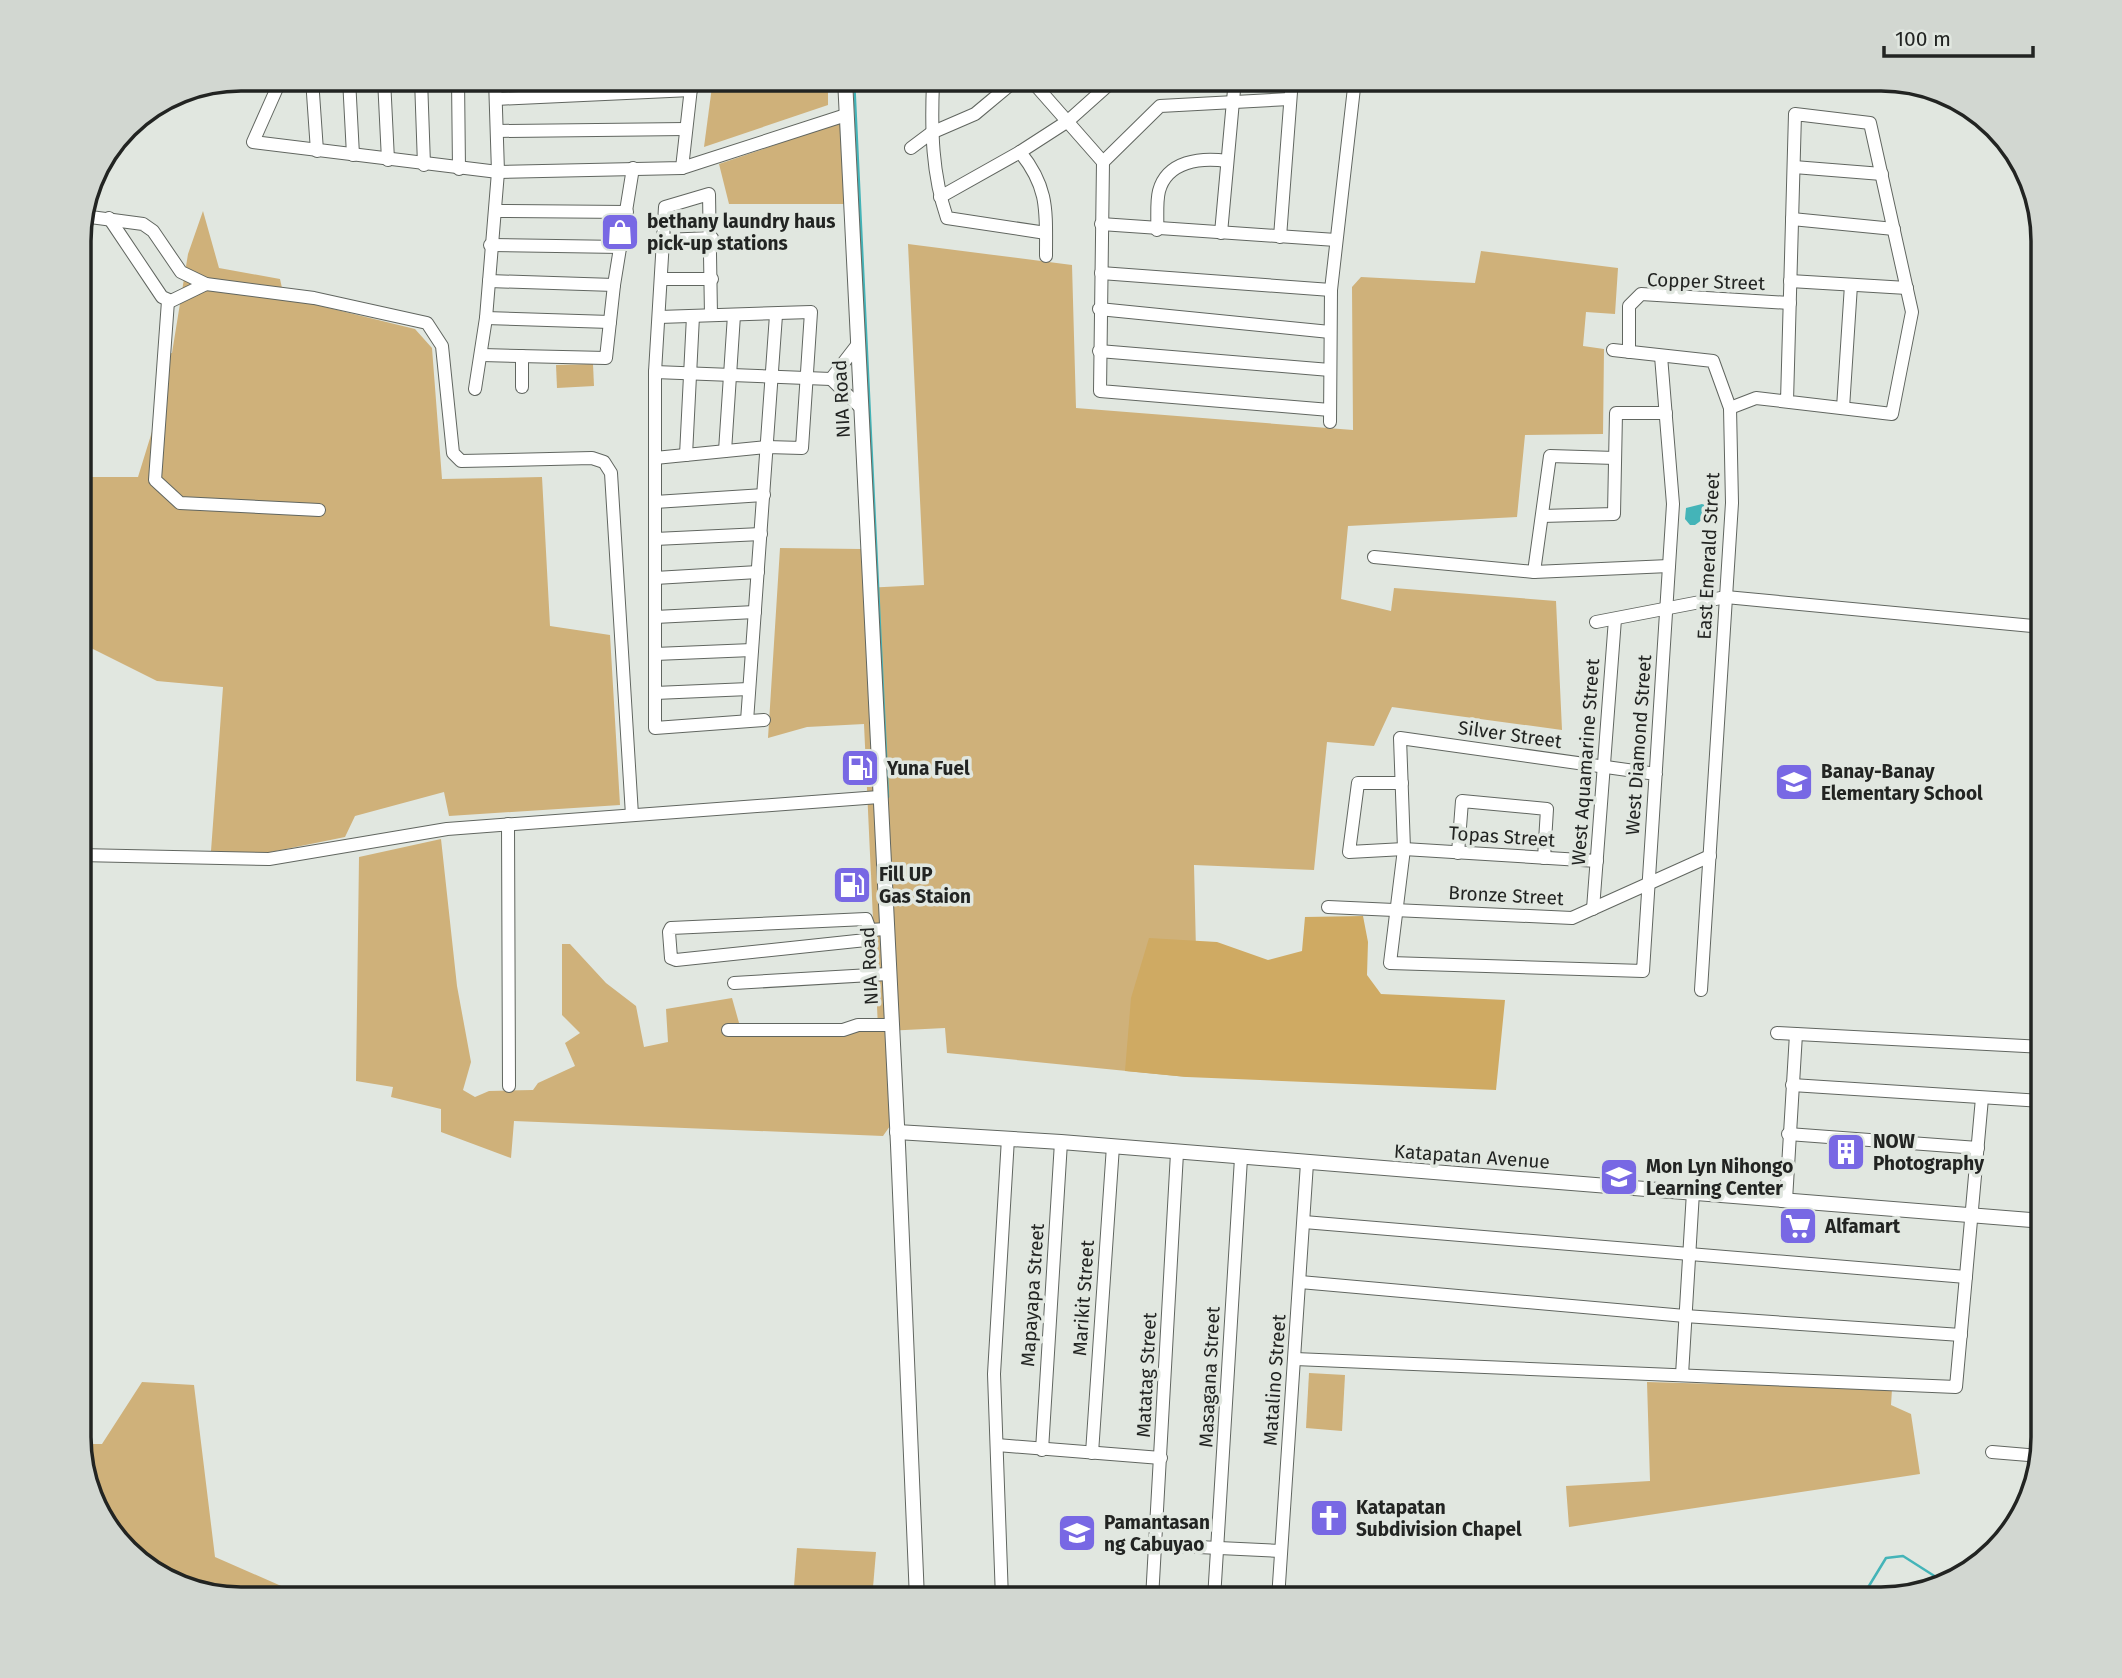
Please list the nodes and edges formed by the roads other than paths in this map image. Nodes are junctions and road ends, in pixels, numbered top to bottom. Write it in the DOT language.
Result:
graph roads {
  1 [pos="276,91"];
  2 [pos="313,91"];
  3 [pos="350,91"];
  4 [pos="384,91"];
  5 [pos="421,91"];
  6 [pos="458,91"];
  7 [pos="496,91"];
  8 [pos="607,91"];
  9 [pos="690,91"];
  10 [pos="845,91"];
  11 [pos="933,91"];
  12 [pos="1003,91"];
  13 [pos="1041,91"];
  14 [pos="1102,91"];
  15 [pos="1234,91"];
  16 [pos="1290,91"];
  17 [pos="1354,91"];
  18 [pos="496,99"];
  19 [pos="1289,99"];
  20 [pos="1234,101"];
  21 [pos="846,115"];
  22 [pos="1068,121"];
  23 [pos="686,130"];
  24 [pos="497,131"];
  25 [pos="931,133"];
  26 [pos="911,148"];
  27 [pos="317,151"];
  28 [pos="1020,152"];
  29 [pos="353,155"];
  30 [pos="387,160"];
  31 [pos="1227,161"];
  32 [pos="1103,162"];
  33 [pos="424,165"];
  34 [pos="1794,167"];
  35 [pos="633,168"];
  36 [pos="682,168"];
  37 [pos="459,169"];
  38 [pos="498,172"];
  39 [pos="1882,174"];
  40 [pos="940,197"];
  41 [pos="495,211"];
  42 [pos="627,212"];
  43 [pos="93,217"];
  44 [pos="109,218"];
  45 [pos="1792,219"];
  46 [pos="1101,224"];
  47 [pos="1894,229"];
  48 [pos="1157,230"];
  49 [pos="1046,233"];
  50 [pos="1221,233"];
  51 [pos="1280,237"];
  52 [pos="712,238"];
  53 [pos="664,240"];
  54 [pos="1336,240"];
  55 [pos="490,245"];
  56 [pos="621,247"];
  57 [pos="1046,256"];
  58 [pos="1101,273"];
  59 [pos="662,279"];
  60 [pos="712,279"];
  61 [pos="489,281"];
  62 [pos="1790,281"];
  63 [pos="205,284"];
  64 [pos="614,285"];
  65 [pos="1851,285"];
  66 [pos="1907,288"];
  67 [pos="1331,290"];
  68 [pos="168,301"];
  69 [pos="1790,303"];
  70 [pos="1099,309"];
  71 [pos="711,315"];
  72 [pos="734,315"];
  73 [pos="776,315"];
  74 [pos="693,316"];
  75 [pos="659,317"];
  76 [pos="486,318"];
  77 [pos="610,322"];
  78 [pos="1330,332"];
  79 [pos="858,344"];
  80 [pos="1099,351"];
  81 [pos="1613,351"];
  82 [pos="1629,352"];
  83 [pos="482,355"];
  84 [pos="522,356"];
  85 [pos="1661,356"];
  86 [pos="1330,370"];
  87 [pos="656,372"];
  88 [pos="690,373"];
  89 [pos="730,375"];
  90 [pos="772,377"];
  91 [pos="807,379"];
  92 [pos="831,379"];
  93 [pos="522,387"];
  94 [pos="475,389"];
  95 [pos="1787,401"];
  96 [pos="861,408"];
  97 [pos="1730,408"];
  98 [pos="1843,408"];
  99 [pos="1666,413"];
  100 [pos="767,447"];
  101 [pos="725,452"];
  102 [pos="686,455"];
  103 [pos="655,458"];
  104 [pos="1615,458"];
  105 [pos="764,495"];
  106 [pos="655,502"];
  107 [pos="319,510"];
  108 [pos="1542,516"];
  109 [pos="761,534"];
  110 [pos="655,539"];
  111 [pos="1374,557"];
  112 [pos="1669,566"];
  113 [pos="758,572"];
  114 [pos="1534,572"];
  115 [pos="655,578"];
  116 [pos="1726,597"];
  117 [pos="1666,609"];
  118 [pos="755,612"];
  119 [pos="655,617"];
  120 [pos="1615,619"];
  121 [pos="1596,622"];
  122 [pos="2031,626"];
  123 [pos="752,650"];
  124 [pos="655,654"];
  125 [pos="749,689"];
  126 [pos="655,692"];
  127 [pos="764,720"];
  128 [pos="747,721"];
  129 [pos="1604,766"];
  130 [pos="1656,774"];
  131 [pos="1402,783"];
  132 [pos="879,797"];
  133 [pos="632,815"];
  134 [pos="508,824"];
  135 [pos="1404,849"];
  136 [pos="1458,853"];
  137 [pos="91,855"];
  138 [pos="1710,856"];
  139 [pos="1544,858"];
  140 [pos="1597,862"];
  141 [pos="1649,883"];
  142 [pos="1328,907"];
  143 [pos="1395,908"];
  144 [pos="1593,909"];
  145 [pos="777,923"];
  146 [pos="886,929"];
  147 [pos="870,930"];
  148 [pos="778,947"];
  149 [pos="888,974"];
  150 [pos="734,983"];
  151 [pos="1701,990"];
  152 [pos="891,1025"];
  153 [pos="728,1030"];
  154 [pos="1777,1033"];
  155 [pos="1796,1034"];
  156 [pos="2031,1046"];
  157 [pos="1792,1085"];
  158 [pos="509,1086"];
  159 [pos="1982,1098"];
  160 [pos="2031,1100"];
  161 [pos="897,1132"];
  162 [pos="1788,1134"];
  163 [pos="1008,1138"];
  164 [pos="1061,1142"];
  165 [pos="1113,1146"];
  166 [pos="1978,1148"];
  167 [pos="1177,1153"];
  168 [pos="1241,1158"];
  169 [pos="1307,1163"];
  170 [pos="1693,1192"];
  171 [pos="1786,1200"];
  172 [pos="1971,1215"];
  173 [pos="2031,1220"];
  174 [pos="1304,1222"];
  175 [pos="1689,1255"];
  176 [pos="1966,1278"];
  177 [pos="1300,1282"];
  178 [pos="1685,1316"];
  179 [pos="1961,1335"];
  180 [pos="1295,1359"];
  181 [pos="1682,1376"];
  182 [pos="997,1444"];
  183 [pos="1042,1450"];
  184 [pos="1992,1452"];
  185 [pos="1092,1453"];
  186 [pos="2030,1455"];
  187 [pos="1161,1458"];
  188 [pos="1156,1545"];
  189 [pos="1218,1548"];
  190 [pos="1280,1551"];
  191 [pos="916,1587"];
  192 [pos="1002,1587"];
  193 [pos="1154,1587"];
  194 [pos="1215,1587"];
  195 [pos="1278,1587"];
  1 -- 27 [label="street"];
  2 -- 27 [label="street"];
  3 -- 29 [label="street"];
  4 -- 30 [label="street"];
  5 -- 33 [label="street"];
  6 -- 37 [label="street"];
  7 -- 18 [label="street"];
  8 -- 18 [label="street"];
  9 -- 23 [label="street"];
  10 -- 21 [label="street, NIA Road"];
  11 -- 25 [label="street"];
  12 -- 25 [label="street"];
  13 -- 22 [label="street"];
  14 -- 22 [label="street"];
  15 -- 20 [label="street"];
  16 -- 19 [label="street"];
  17 -- 54 [label="street"];
  18 -- 24 [label="street"];
  19 -- 20 [label="street"];
  19 -- 51 [label="street"];
  20 -- 31 [label="street"];
  20 -- 32 [label="street"];
  21 -- 36 [label="street"];
  21 -- 79 [label="street, NIA Road"];
  22 -- 28 [label="street"];
  22 -- 32 [label="street"];
  23 -- 24 [label="street"];
  23 -- 36 [label="street"];
  24 -- 38 [label="street"];
  25 -- 26 [label="street"];
  25 -- 40 [label="street"];
  27 -- 29 [label="street"];
  28 -- 40 [label="street"];
  28 -- 49 [label="street"];
  29 -- 30 [label="street"];
  30 -- 33 [label="street"];
  31 -- 48 [label="street"];
  31 -- 50 [label="street"];
  32 -- 46 [label="street"];
  33 -- 37 [label="street"];
  34 -- 39 [label="street"];
  34 -- 39 [label="street"];
  34 -- 45 [label="street"];
  35 -- 36 [label="street"];
  35 -- 38 [label="street"];
  35 -- 42 [label="street"];
  37 -- 38 [label="street"];
  38 -- 41 [label="street"];
  39 -- 47 [label="street"];
  40 -- 49 [label="street"];
  41 -- 42 [label="street"];
  41 -- 55 [label="street"];
  42 -- 56 [label="street"];
  43 -- 44 [label="street"];
  44 -- 63 [label="street"];
  44 -- 68 [label="street"];
  45 -- 47 [label="street"];
  45 -- 62 [label="street"];
  46 -- 48 [label="street"];
  46 -- 58 [label="street"];
  47 -- 66 [label="street"];
  48 -- 50 [label="street"];
  49 -- 57 [label="street"];
  50 -- 51 [label="street"];
  51 -- 54 [label="street"];
  52 -- 53 [label="street"];
  52 -- 53 [label="street"];
  52 -- 60 [label="street"];
  53 -- 59 [label="street"];
  54 -- 67 [label="street"];
  55 -- 56 [label="street"];
  55 -- 61 [label="street"];
  56 -- 64 [label="street"];
  58 -- 67 [label="street"];
  58 -- 70 [label="street"];
  59 -- 60 [label="street"];
  59 -- 75 [label="street"];
  60 -- 71 [label="street"];
  61 -- 64 [label="street"];
  61 -- 76 [label="street"];
  62 -- 65 [label="street"];
  62 -- 69 [label="street"];
  63 -- 68 [label="street"];
  63 -- 133 [label="street"];
  64 -- 77 [label="street"];
  65 -- 66 [label="street"];
  65 -- 98 [label="street"];
  66 -- 98 [label="street"];
  67 -- 78 [label="street"];
  68 -- 107 [label="street"];
  69 -- 82 [label="street, Copper Street"];
  69 -- 95 [label="street"];
  70 -- 78 [label="street"];
  70 -- 80 [label="street"];
  71 -- 72 [label="street"];
  71 -- 74 [label="street"];
  72 -- 73 [label="street"];
  72 -- 89 [label="street"];
  73 -- 90 [label="street"];
  73 -- 91 [label="street"];
  74 -- 75 [label="street"];
  74 -- 88 [label="street"];
  75 -- 87 [label="street"];
  76 -- 77 [label="street"];
  76 -- 83 [label="street"];
  77 -- 84 [label="street"];
  78 -- 86 [label="street"];
  79 -- 92 [label="street"];
  79 -- 96 [label="street, NIA Road"];
  80 -- 86 [label="street"];
  80 -- 86 [label="street"];
  81 -- 82 [label="street, East Emerald Street"];
  82 -- 85 [label="street, East Emerald Street"];
  83 -- 84 [label="street"];
  83 -- 94 [label="street"];
  84 -- 93 [label="street"];
  85 -- 97 [label="street, East Emerald Street"];
  85 -- 99 [label="street, West Diamond Street"];
  87 -- 88 [label="street"];
  87 -- 103 [label="street"];
  88 -- 89 [label="street"];
  88 -- 102 [label="street"];
  89 -- 90 [label="street"];
  89 -- 101 [label="street"];
  90 -- 91 [label="street"];
  90 -- 100 [label="street"];
  91 -- 92 [label="street"];
  91 -- 100 [label="street"];
  92 -- 96 [label="street"];
  95 -- 97 [label="street"];
  95 -- 98 [label="street"];
  96 -- 132 [label="street, NIA Road"];
  97 -- 116 [label="street, East Emerald Street"];
  99 -- 104 [label="street"];
  99 -- 112 [label="street, West Diamond Street"];
  100 -- 101 [label="street"];
  100 -- 105 [label="street"];
  101 -- 102 [label="street"];
  102 -- 103 [label="street"];
  103 -- 106 [label="street"];
  104 -- 108 [label="street"];
  104 -- 108 [label="street"];
  105 -- 106 [label="street"];
  105 -- 109 [label="street"];
  106 -- 110 [label="street"];
  108 -- 114 [label="street"];
  109 -- 110 [label="street"];
  109 -- 113 [label="street"];
  110 -- 115 [label="street"];
  111 -- 114 [label="street"];
  112 -- 114 [label="street"];
  112 -- 117 [label="street, West Diamond Street"];
  113 -- 115 [label="street"];
  113 -- 118 [label="street"];
  115 -- 119 [label="street"];
  116 -- 117 [label="street"];
  116 -- 122 [label="street"];
  116 -- 138 [label="street, East Emerald Street"];
  117 -- 120 [label="street"];
  117 -- 130 [label="street, West Diamond Street"];
  118 -- 119 [label="street"];
  118 -- 123 [label="street"];
  119 -- 124 [label="street"];
  120 -- 121 [label="street"];
  120 -- 129 [label="street, West Aquamarine Street"];
  123 -- 124 [label="street"];
  123 -- 125 [label="street"];
  124 -- 126 [label="street"];
  125 -- 126 [label="street"];
  125 -- 128 [label="street"];
  126 -- 128 [label="street"];
  127 -- 128 [label="street"];
  129 -- 130 [label="street, Silver Street"];
  129 -- 131 [label="street, Silver Street"];
  129 -- 140 [label="street, West Aquamarine Street"];
  130 -- 141 [label="street, West Diamond Street"];
  131 -- 135 [label="street"];
  131 -- 135 [label="street, Topas Street"];
  132 -- 133 [label="street"];
  132 -- 146 [label="street, NIA Road"];
  133 -- 134 [label="street"];
  134 -- 137 [label="street"];
  134 -- 158 [label="street"];
  135 -- 136 [label="street, Topas Street"];
  135 -- 143 [label="street"];
  136 -- 139 [label="street, Topas Street"];
  136 -- 139 [label="street"];
  138 -- 141 [label="street, Bronze Street"];
  138 -- 151 [label="street, East Emerald Street"];
  139 -- 140 [label="street, Topas Street"];
  140 -- 144 [label="street, West Aquamarine Street"];
  141 -- 143 [label="street, West Diamond Street"];
  141 -- 144 [label="street, Bronze Street"];
  142 -- 143 [label="street, Bronze Street"];
  143 -- 144 [label="street, Bronze Street"];
  145 -- 147 [label="street"];
  145 -- 148 [label="street"];
  145 -- 148 [label="street"];
  146 -- 147 [label="street"];
  146 -- 149 [label="street, NIA Road"];
  147 -- 148 [label="street"];
  149 -- 150 [label="street"];
  149 -- 152 [label="street, NIA Road"];
  152 -- 153 [label="street"];
  152 -- 161 [label="street, NIA Road"];
  154 -- 155 [label="street"];
  155 -- 156 [label="street"];
  155 -- 157 [label="street"];
  157 -- 159 [label="street"];
  157 -- 162 [label="street"];
  159 -- 160 [label="street"];
  159 -- 166 [label="street"];
  161 -- 163 [label="street, Katapatan Avenue"];
  161 -- 191 [label="street, NIA Road"];
  162 -- 166 [label="street"];
  162 -- 171 [label="street"];
  163 -- 164 [label="street, Katapatan Avenue"];
  163 -- 182 [label="street"];
  164 -- 165 [label="street, Katapatan Avenue"];
  164 -- 183 [label="street, Mapayapa Street"];
  165 -- 167 [label="street, Katapatan Avenue"];
  165 -- 185 [label="street, Marikit Street"];
  166 -- 172 [label="street"];
  167 -- 168 [label="street, Katapatan Avenue"];
  167 -- 187 [label="street, Matatag Street"];
  168 -- 169 [label="street, Katapatan Avenue"];
  168 -- 189 [label="street, Masagana Street"];
  169 -- 170 [label="street, Katapatan Avenue"];
  169 -- 174 [label="street, Matalino Street"];
  170 -- 171 [label="street, Katapatan Avenue"];
  170 -- 175 [label="street"];
  171 -- 172 [label="street, Katapatan Avenue"];
  172 -- 173 [label="street, Katapatan Avenue"];
  172 -- 176 [label="street"];
  174 -- 175 [label="street"];
  174 -- 177 [label="street, Matalino Street"];
  175 -- 176 [label="street"];
  175 -- 178 [label="street"];
  176 -- 179 [label="street"];
  177 -- 178 [label="street"];
  177 -- 180 [label="street, Matalino Street"];
  178 -- 179 [label="street"];
  178 -- 181 [label="street"];
  179 -- 181 [label="street"];
  180 -- 181 [label="street"];
  180 -- 190 [label="street, Matalino Street"];
  182 -- 183 [label="street"];
  182 -- 192 [label="street"];
  183 -- 185 [label="street"];
  184 -- 186 [label="street"];
  185 -- 187 [label="street"];
  187 -- 188 [label="street, Matatag Street"];
  188 -- 189 [label="street"];
  188 -- 193 [label="street, Matatag Street"];
  189 -- 190 [label="street"];
  189 -- 194 [label="street, Masagana Street"];
  190 -- 195 [label="street, Matalino Street"];
}
